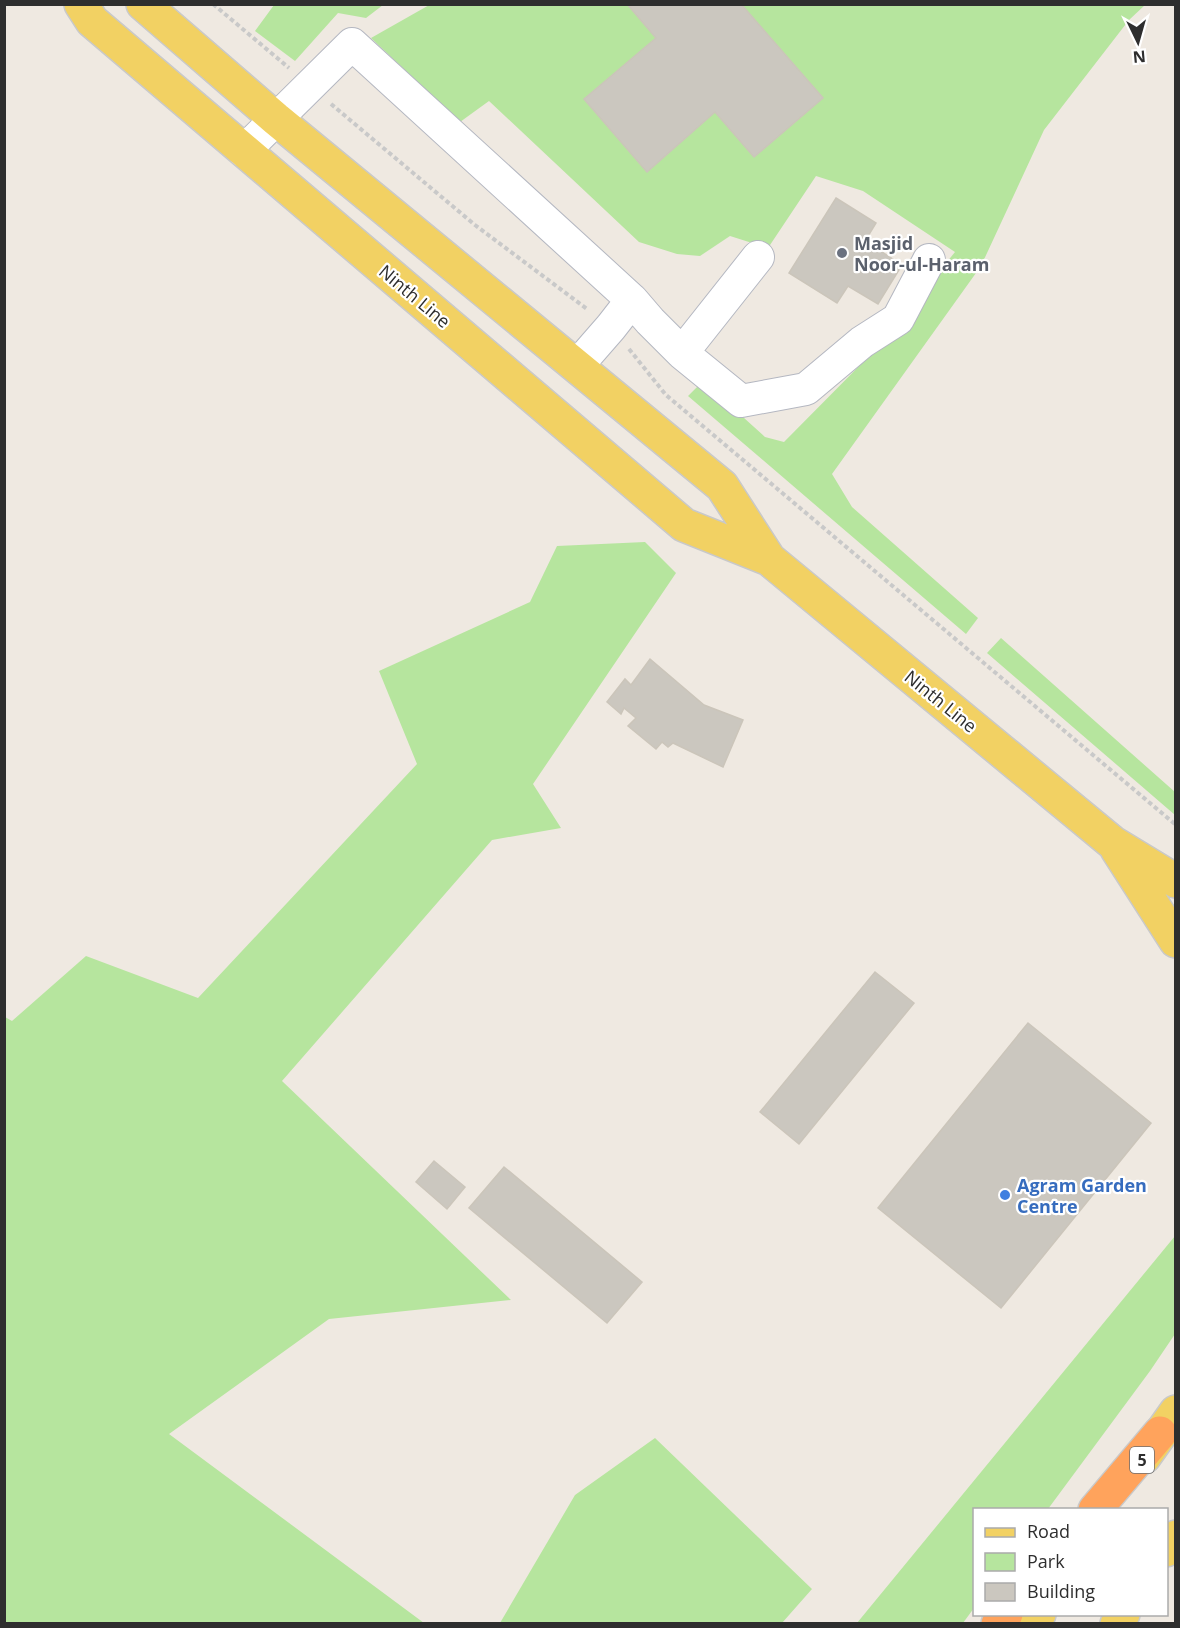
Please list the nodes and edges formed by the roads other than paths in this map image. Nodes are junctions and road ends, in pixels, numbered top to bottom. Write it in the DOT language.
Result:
graph roads {
  1 [pos="81,4"];
  2 [pos="142,4"];
  3 [pos="276,119"];
  4 [pos="244,151"];
  5 [pos="758,257"];
  6 [pos="929,260"];
  7 [pos="632,300"];
  8 [pos="682,353"];
  9 [pos="577,366"];
  10 [pos="769,559"];
  11 [pos="1113,843"];
  12 [pos="1176,881"];
  13 [pos="1176,941"];
  14 [pos="1168,1422"];
  15 [pos="1096,1508"];
  16 [pos="1110,1508"];
  1 -- 4 [label="main road, Ninth Line"];
  2 -- 3 [label="main road, Ninth Line"];
  3 -- 4 [label="lane"];
  3 -- 7 [label="lane"];
  3 -- 9 [label="main road, Ninth Line"];
  4 -- 10 [label="main road, Ninth Line"];
  5 -- 8 [label="lane"];
  6 -- 8 [label="lane"];
  7 -- 8 [label="lane"];
  7 -- 9 [label="lane"];
  9 -- 10 [label="main road, Ninth Line"];
  10 -- 11 [label="main road, Ninth Line"];
  11 -- 12 [label="main road, Ninth Line"];
  11 -- 13 [label="main road, Ninth Line"];
  14 -- 15 [label="highway"];
  14 -- 16 [label="main road, 5"];
}
